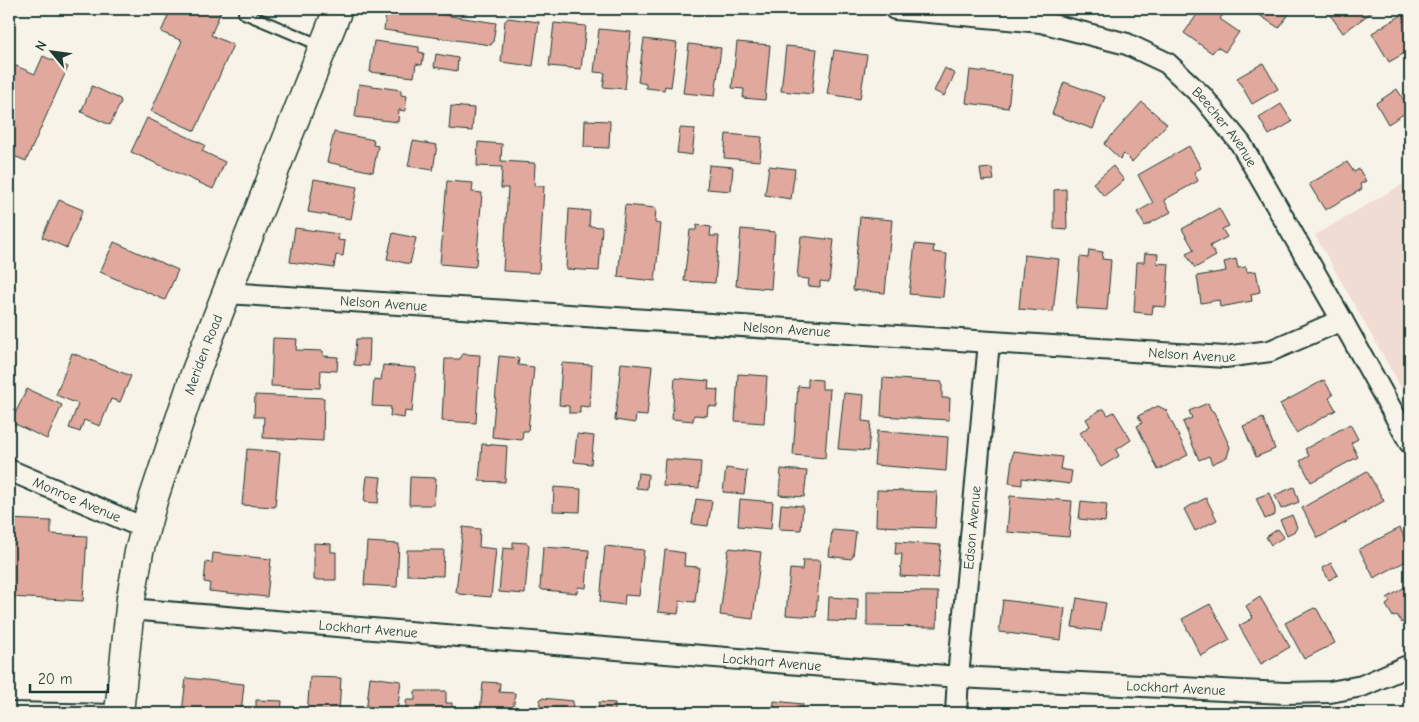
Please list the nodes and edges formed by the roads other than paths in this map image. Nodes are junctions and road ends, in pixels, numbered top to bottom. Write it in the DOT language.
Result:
graph roads {
  1 [pos="246,9"];
  2 [pos="338,9"];
  3 [pos="895,9"];
  4 [pos="324,47"];
  5 [pos="226,294"];
  6 [pos="1342,320"];
  7 [pos="989,342"];
  8 [pos="1410,443"];
  9 [pos="9,470"];
  10 [pos="144,528"];
  11 [pos="129,609"];
  12 [pos="1410,665"];
  13 [pos="958,678"];
  14 [pos="9,708"];
  15 [pos="119,711"];
  16 [pos="956,713"];
  1 -- 4 [label="lane"];
  2 -- 4 [label="main road, Meriden Road"];
  3 -- 6 [label="street, Beecher Avenue"];
  4 -- 5 [label="main road, Meriden Road"];
  5 -- 7 [label="street, Nelson Avenue"];
  5 -- 10 [label="main road, Meriden Road"];
  6 -- 7 [label="street, Nelson Avenue"];
  6 -- 8 [label="street, Beecher Avenue"];
  7 -- 13 [label="street, Edson Avenue"];
  9 -- 10 [label="street, Monroe Avenue"];
  10 -- 11 [label="main road, Meriden Road"];
  11 -- 13 [label="street, Lockhart Avenue"];
  11 -- 15 [label="main road, Meriden Road"];
  12 -- 13 [label="street, Lockhart Avenue"];
  13 -- 16 [label="street, Edson Avenue"];
  14 -- 15 [label="lane"];
}
